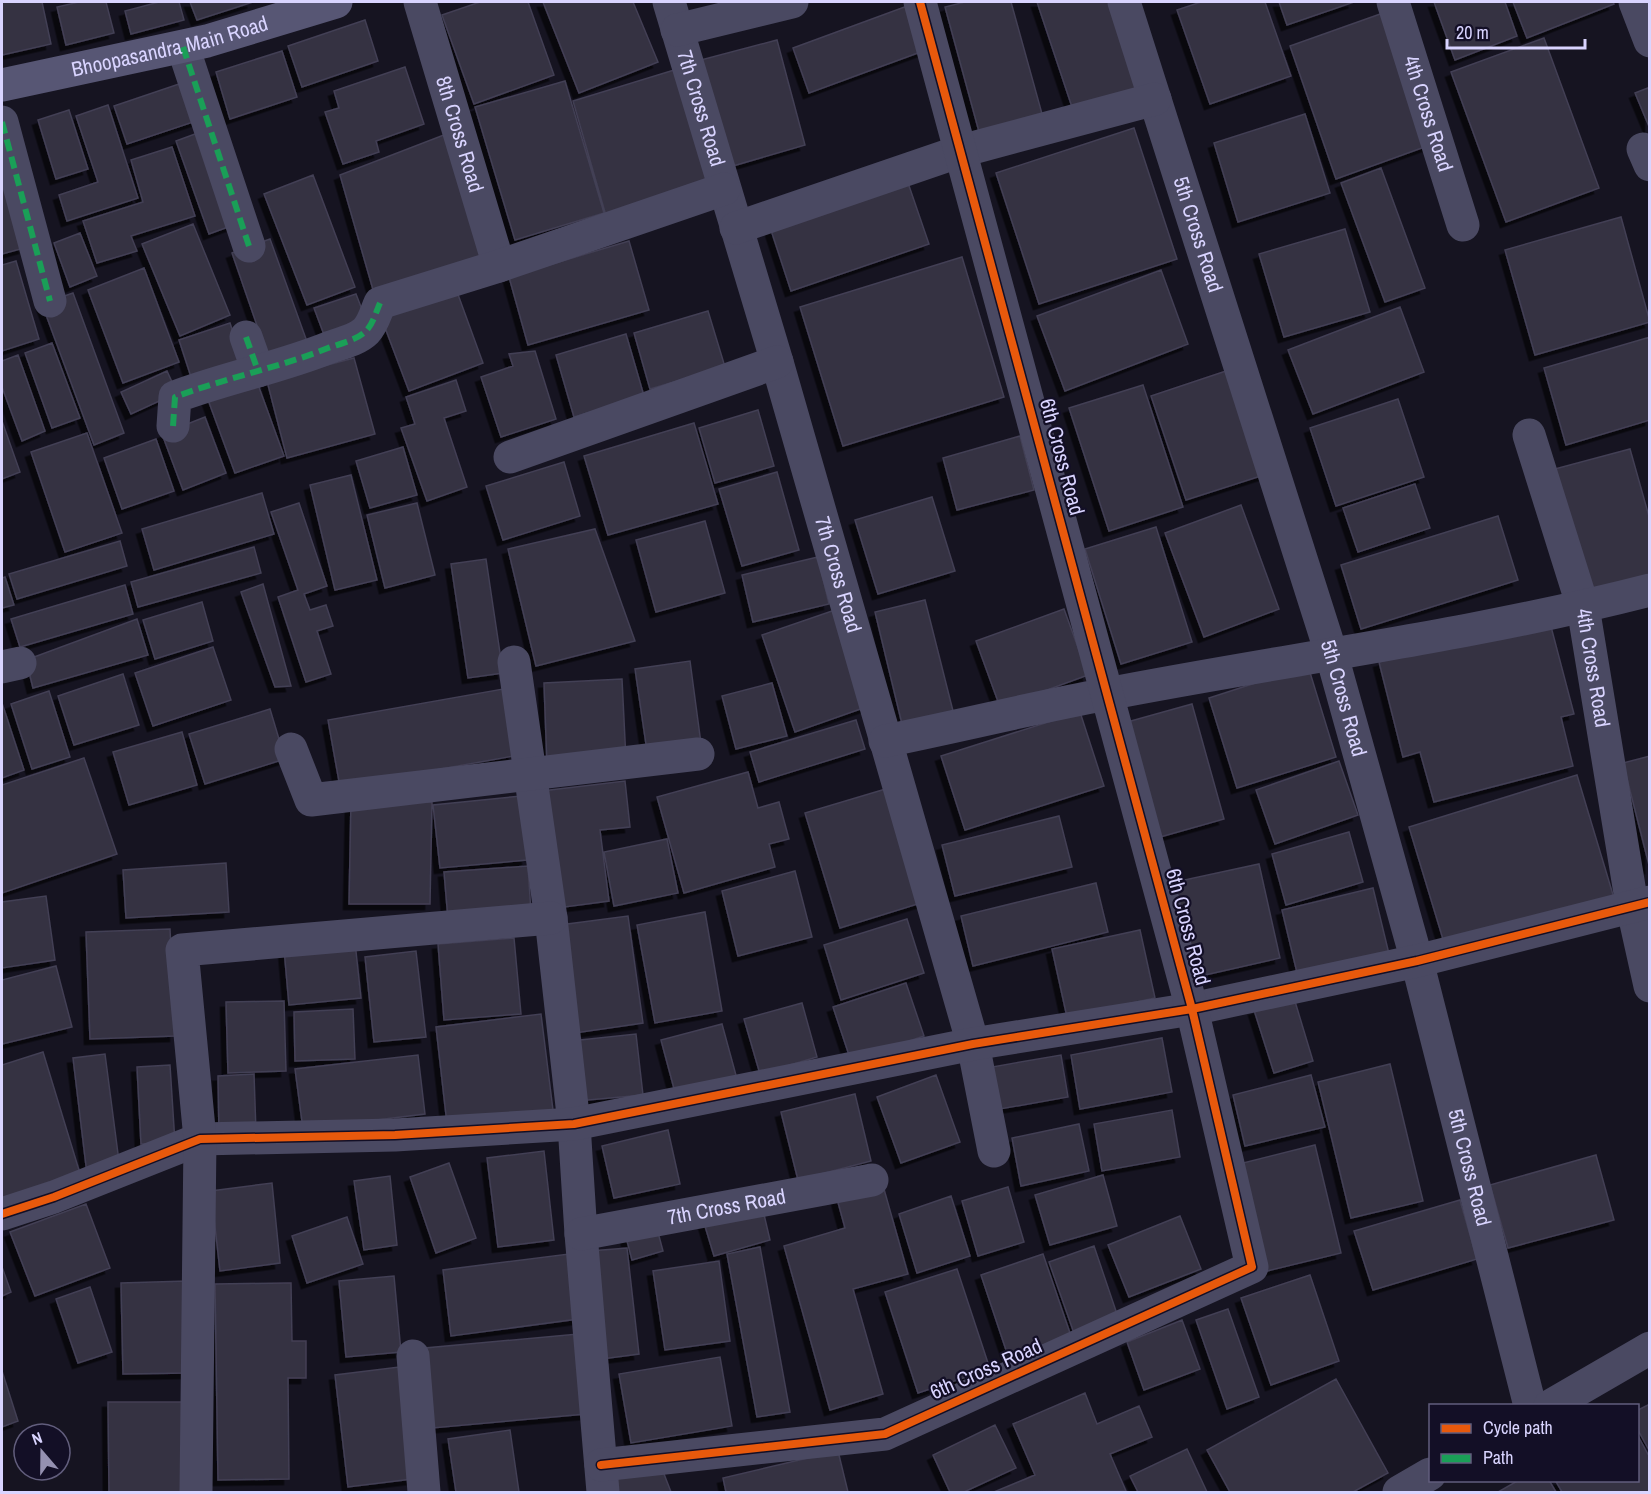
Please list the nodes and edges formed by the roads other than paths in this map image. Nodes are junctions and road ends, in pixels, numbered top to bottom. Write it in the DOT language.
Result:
graph roads {
  1 [pos="336,2"];
  2 [pos="420,2"];
  3 [pos="792,2"];
  4 [pos="920,2"];
  5 [pos="1124,2"];
  6 [pos="1393,2"];
  7 [pos="1635,2"];
  8 [pos="673,16"];
  9 [pos="1650,41"];
  10 [pos="183,47"];
  11 [pos="2,85"];
  12 [pos="1155,99"];
  13 [pos="2,122"];
  14 [pos="961,151"];
  15 [pos="724,189"];
  16 [pos="1463,225"];
  17 [pos="736,228"];
  18 [pos="249,246"];
  19 [pos="499,266"];
  20 [pos="50,301"];
  21 [pos="246,337"];
  22 [pos="777,362"];
  23 [pos="258,371"];
  24 [pos="173,426"];
  25 [pos="1529,435"];
  26 [pos="510,457"];
  27 [pos="1650,590"];
  28 [pos="1583,607"];
  29 [pos="1332,656"];
  30 [pos="514,662"];
  31 [pos="1107,694"];
  32 [pos="885,741"];
  33 [pos="291,749"];
  34 [pos="698,754"];
  35 [pos="530,774"];
  36 [pos="1641,904"];
  37 [pos="551,918"];
  38 [pos="1417,962"];
  39 [pos="1650,986"];
  40 [pos="1192,1009"];
  41 [pos="974,1044"];
  42 [pos="574,1124"];
  43 [pos="200,1139"];
  44 [pos="994,1151"];
  45 [pos="872,1180"];
  46 [pos="2,1214"];
  47 [pos="581,1234"];
  48 [pos="1650,1348"];
  49 [pos="413,1356"];
  50 [pos="1529,1404"];
  51 [pos="1553,1404"];
  52 [pos="1429,1475"];
  53 [pos="602,1479"];
  54 [pos="196,1492"];
  55 [pos="424,1492"];
  56 [pos="1399,1492"];
  1 -- 10 [label="street, Bhoopasandra Main Road"];
  2 -- 19 [label="street, 8th Cross Road"];
  3 -- 8 [label="street"];
  4 -- 14 [label="street, 6th Cross Road"];
  5 -- 12 [label="street, 5th Cross Road"];
  6 -- 16 [label="street, 4th Cross Road"];
  7 -- 9 [label="street"];
  8 -- 15 [label="street, 7th Cross Road"];
  10 -- 11 [label="street, Bhoopasandra Main Road"];
  10 -- 18 [label="street"];
  12 -- 14 [label="street"];
  12 -- 29 [label="street, 5th Cross Road"];
  13 -- 20 [label="street"];
  14 -- 17 [label="street"];
  14 -- 31 [label="street, 6th Cross Road"];
  15 -- 17 [label="street, 7th Cross Road"];
  15 -- 19 [label="street"];
  17 -- 22 [label="street, 7th Cross Road"];
  19 -- 23 [label="street"];
  21 -- 23 [label="street"];
  22 -- 26 [label="street"];
  22 -- 32 [label="street, 7th Cross Road"];
  23 -- 24 [label="street"];
  25 -- 28 [label="street, 4th Cross Road"];
  27 -- 28 [label="street"];
  28 -- 29 [label="street"];
  28 -- 36 [label="street, 4th Cross Road"];
  29 -- 31 [label="street"];
  29 -- 38 [label="street, 5th Cross Road"];
  30 -- 35 [label="street"];
  31 -- 32 [label="street"];
  31 -- 40 [label="street, 6th Cross Road"];
  32 -- 41 [label="street, 7th Cross Road"];
  33 -- 35 [label="street"];
  34 -- 35 [label="street"];
  35 -- 37 [label="street"];
  36 -- 38 [label="street"];
  36 -- 39 [label="street, 4th Cross Road"];
  37 -- 42 [label="street"];
  37 -- 43 [label="street"];
  38 -- 40 [label="street"];
  38 -- 50 [label="street, 5th Cross Road"];
  40 -- 41 [label="street"];
  40 -- 53 [label="street, 6th Cross Road"];
  41 -- 42 [label="street"];
  41 -- 44 [label="street, 7th Cross Road"];
  42 -- 43 [label="street"];
  42 -- 47 [label="street"];
  43 -- 46 [label="street"];
  43 -- 54 [label="street"];
  45 -- 47 [label="street, 7th Cross Road"];
  47 -- 53 [label="street"];
  48 -- 51 [label="street"];
  49 -- 55 [label="street"];
  52 -- 56 [label="street"];
}
